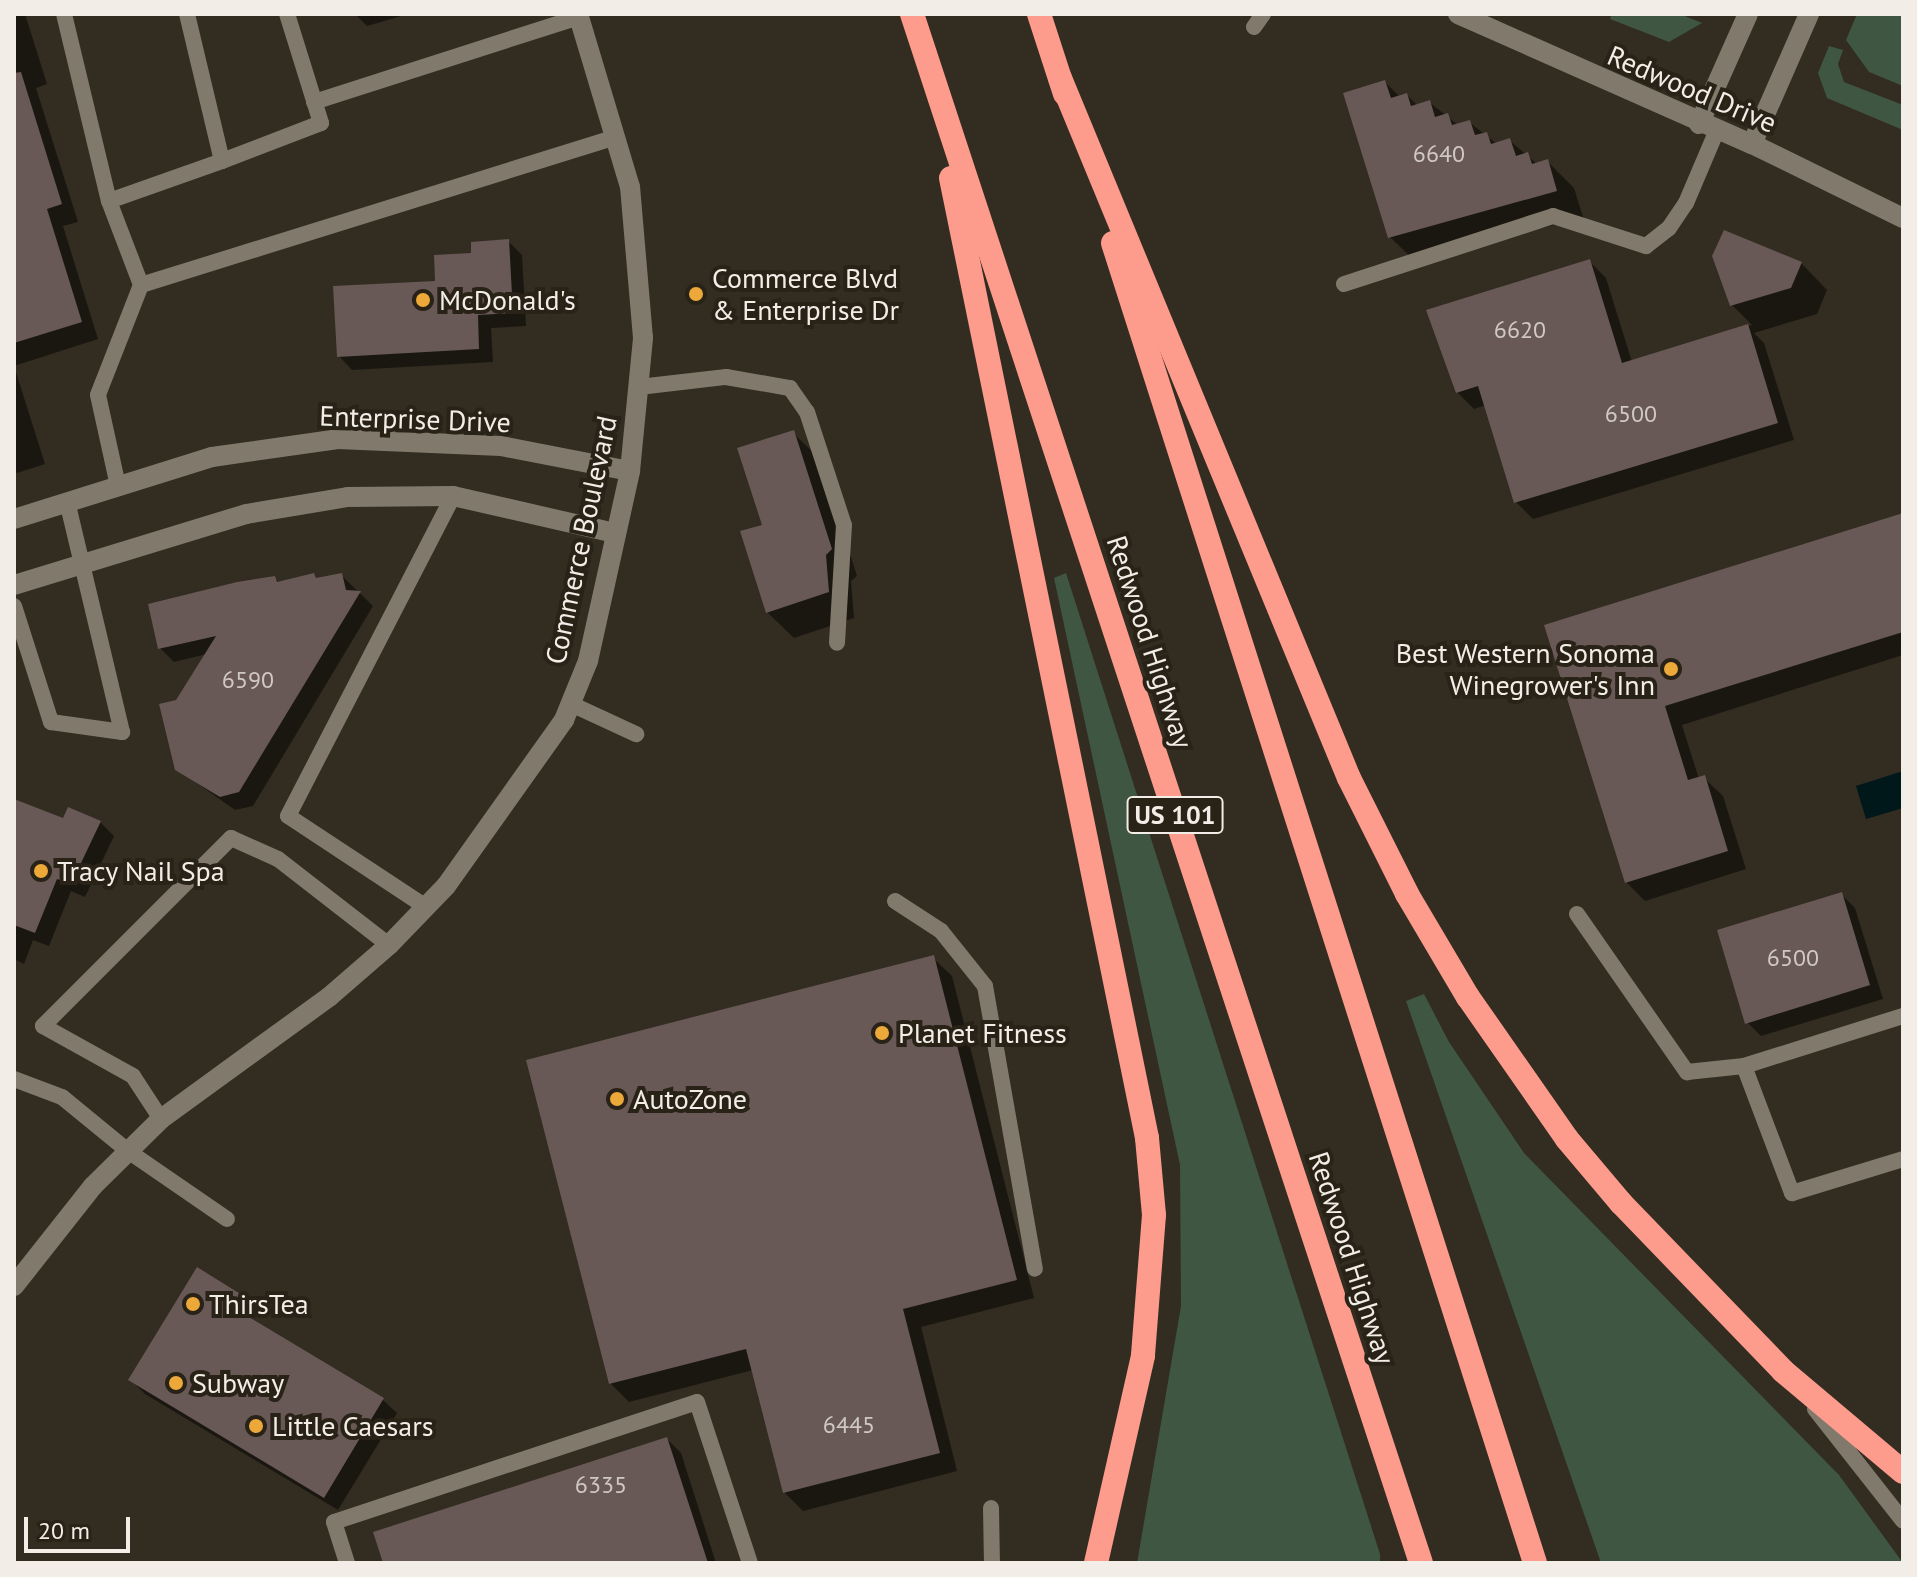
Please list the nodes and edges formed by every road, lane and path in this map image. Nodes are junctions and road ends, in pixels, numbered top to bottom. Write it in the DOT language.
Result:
graph roads {
  1 [pos="64,14"];
  2 [pos="187,14"];
  3 [pos="287,14"];
  4 [pos="912,14"];
  5 [pos="1039,14"];
  6 [pos="1458,14"];
  7 [pos="1748,14"];
  8 [pos="1809,14"];
  9 [pos="579,16"];
  10 [pos="928,66"];
  11 [pos="1060,78"];
  12 [pos="314,102"];
  13 [pos="1708,127"];
  14 [pos="617,137"];
  15 [pos="1752,144"];
  16 [pos="222,161"];
  17 [pos="109,201"];
  18 [pos="1903,218"];
  19 [pos="1344,284"];
  20 [pos="141,285"];
  21 [pos="639,387"];
  22 [pos="630,471"];
  23 [pos="118,486"];
  24 [pos="453,496"];
  25 [pos="67,501"];
  26 [pos="14,519"];
  27 [pos="615,533"];
  28 [pos="85,560"];
  29 [pos="14,585"];
  30 [pos="14,606"];
  31 [pos="837,643"];
  32 [pos="571,704"];
  33 [pos="636,734"];
  34 [pos="895,901"];
  35 [pos="426,907"];
  36 [pos="1577,914"];
  37 [pos="389,945"];
  38 [pos="1903,1016"];
  39 [pos="1744,1066"];
  40 [pos="14,1079"];
  41 [pos="161,1119"];
  42 [pos="128,1151"];
  43 [pos="1903,1159"];
  44 [pos="227,1219"];
  45 [pos="1035,1269"];
  46 [pos="14,1286"];
  47 [pos="1783,1371"];
  48 [pos="1903,1472"];
  49 [pos="991,1508"];
  50 [pos="1903,1521"];
  51 [pos="347,1563"];
  52 [pos="750,1563"];
  53 [pos="992,1563"];
  54 [pos="1096,1563"];
  55 [pos="1421,1563"];
  56 [pos="1535,1563"];
  1 -- 17 [label="lane"];
  2 -- 16 [label="lane"];
  3 -- 12 [label="lane"];
  4 -- 10 [label="highway, Redwood Highway / US 101"];
  5 -- 11 [label="highway"];
  6 -- 13 [label="street, Redwood Drive"];
  7 -- 13 [label="street"];
  8 -- 15 [label="street"];
  9 -- 12 [label="lane"];
  9 -- 14 [label="street, Commerce Boulevard"];
  10 -- 54 [label="highway"];
  10 -- 55 [label="highway, Redwood Highway / US 101"];
  11 -- 47 [label="highway"];
  11 -- 56 [label="highway"];
  12 -- 16 [label="lane"];
  13 -- 15 [label="street, Redwood Drive"];
  13 -- 19 [label="lane"];
  14 -- 20 [label="lane"];
  14 -- 21 [label="street, Commerce Boulevard"];
  15 -- 18 [label="street, Redwood Drive"];
  16 -- 17 [label="lane"];
  17 -- 20 [label="lane"];
  20 -- 23 [label="lane"];
  21 -- 22 [label="street, Commerce Boulevard"];
  21 -- 31 [label="lane"];
  22 -- 23 [label="street, Enterprise Drive"];
  22 -- 27 [label="street, Commerce Boulevard"];
  23 -- 25 [label="street, Enterprise Drive"];
  24 -- 27 [label="street"];
  24 -- 28 [label="street"];
  24 -- 35 [label="lane"];
  25 -- 26 [label="street, Enterprise Drive"];
  25 -- 28 [label="lane"];
  27 -- 32 [label="street, Commerce Boulevard"];
  28 -- 29 [label="street"];
  28 -- 30 [label="lane"];
  32 -- 33 [label="lane"];
  32 -- 35 [label="street, Commerce Boulevard"];
  34 -- 45 [label="lane"];
  35 -- 37 [label="street, Commerce Boulevard"];
  36 -- 39 [label="lane"];
  37 -- 41 [label="street, Commerce Boulevard"];
  37 -- 41 [label="lane"];
  38 -- 39 [label="lane"];
  39 -- 43 [label="lane"];
  40 -- 42 [label="lane"];
  41 -- 42 [label="street, Commerce Boulevard"];
  42 -- 44 [label="lane"];
  42 -- 46 [label="street, Commerce Boulevard"];
  47 -- 48 [label="highway"];
  47 -- 50 [label="lane"];
  49 -- 53 [label="lane"];
  51 -- 52 [label="lane"];
}
